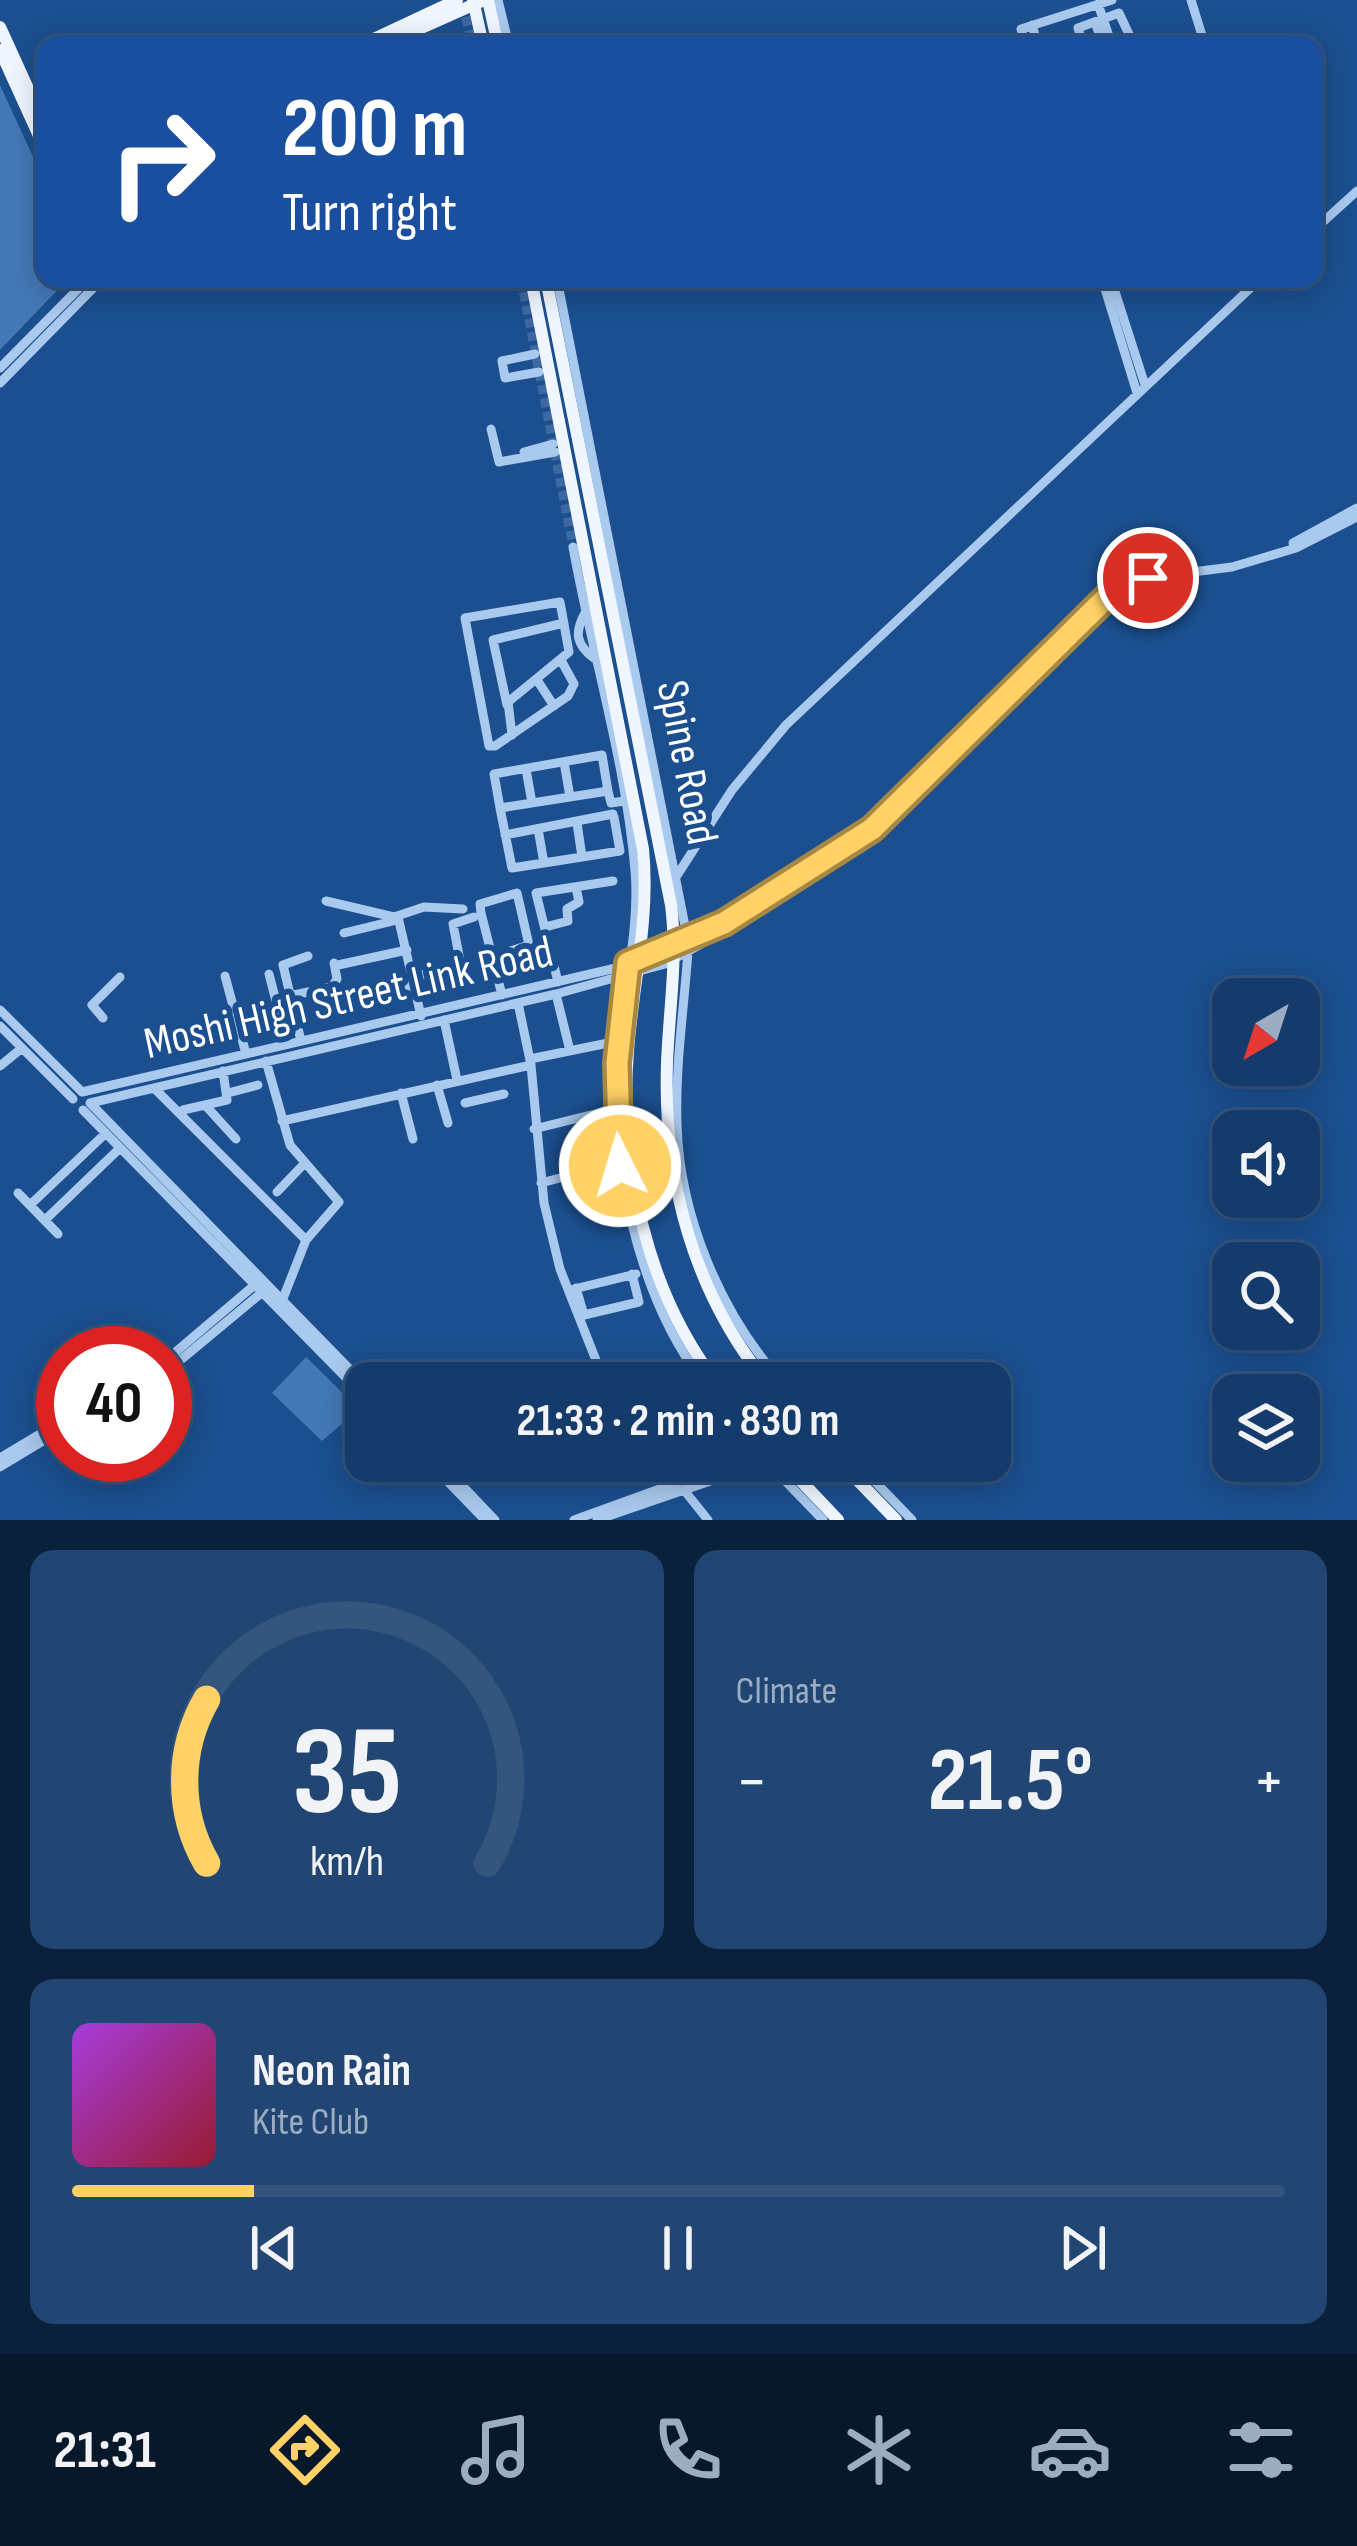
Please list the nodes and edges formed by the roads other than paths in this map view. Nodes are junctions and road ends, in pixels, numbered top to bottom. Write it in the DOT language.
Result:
graph roads {
  1 [pos="457,0"];
  2 [pos="498,0"];
  3 [pos="1112,0"];
  4 [pos="1191,0"];
  5 [pos="480,1"];
  6 [pos="1098,4"];
  7 [pos="1099,20"];
  8 [pos="0,27"];
  9 [pos="1026,27"];
  10 [pos="380,36"];
  11 [pos="402,36"];
  12 [pos="483,36"];
  13 [pos="494,36"];
  14 [pos="507,36"];
  15 [pos="1026,36"];
  16 [pos="1032,36"];
  17 [pos="1080,36"];
  18 [pos="1105,36"];
  19 [pos="1131,36"];
  20 [pos="1201,36"];
  21 [pos="0,50"];
  22 [pos="36,106"];
  23 [pos="36,128"];
  24 [pos="1357,191"];
  25 [pos="1323,222"];
  26 [pos="79,288"];
  27 [pos="93,288"];
  28 [pos="533,288"];
  29 [pos="548,288"];
  30 [pos="558,288"];
  31 [pos="1105,288"];
  32 [pos="1113,288"];
  33 [pos="1250,288"];
  34 [pos="536,354"];
  35 [pos="0,368"];
  36 [pos="539,372"];
  37 [pos="0,382"];
  38 [pos="1141,389"];
  39 [pos="490,429"];
  40 [pos="505,456"];
  41 [pos="1357,513"];
  42 [pos="591,544"];
  43 [pos="586,613"];
  44 [pos="564,623"];
  45 [pos="573,639"];
  46 [pos="595,659"];
  47 [pos="562,662"];
  48 [pos="497,667"];
  49 [pos="473,671"];
  50 [pos="537,680"];
  51 [pos="511,701"];
  52 [pos="554,706"];
  53 [pos="530,722"];
  54 [pos="512,735"];
  55 [pos="564,762"];
  56 [pos="526,769"];
  57 [pos="570,797"];
  58 [pos="610,797"];
  59 [pos="624,800"];
  60 [pos="532,802"];
  61 [pos="500,808"];
  62 [pos="614,817"];
  63 [pos="577,823"];
  64 [pos="538,829"];
  65 [pos="505,835"];
  66 [pos="582,856"];
  67 [pos="544,862"];
  68 [pos="676,877"];
  69 [pos="613,881"];
  70 [pos="576,887"];
  71 [pos="326,901"];
  72 [pos="463,909"];
  73 [pos="474,917"];
  74 [pos="398,918"];
  75 [pos="544,927"];
  76 [pos="344,933"];
  77 [pos="687,946"];
  78 [pos="407,950"];
  79 [pos="308,956"];
  80 [pos="492,957"];
  81 [pos="627,969"];
  82 [pos="269,974"];
  83 [pos="225,976"];
  84 [pos="119,977"];
  85 [pos="414,981"];
  86 [pos="557,988"];
  87 [pos="502,995"];
  88 [pos="290,996"];
  89 [pos="347,1000"];
  90 [pos="518,1003"];
  91 [pos="0,1010"];
  92 [pos="294,1012"];
  93 [pos="103,1018"];
  94 [pos="422,1019"];
  95 [pos="444,1020"];
  96 [pos="0,1026"];
  97 [pos="301,1041"];
  98 [pos="619,1041"];
  99 [pos="22,1048"];
  100 [pos="570,1051"];
  101 [pos="255,1058"];
  102 [pos="531,1062"];
  103 [pos="0,1066"];
  104 [pos="223,1071"];
  105 [pos="459,1080"];
  106 [pos="258,1085"];
  107 [pos="437,1085"];
  108 [pos="154,1088"];
  109 [pos="228,1093"];
  110 [pos="401,1093"];
  111 [pos="504,1094"];
  112 [pos="77,1096"];
  113 [pos="86,1106"];
  114 [pos="205,1106"];
  115 [pos="615,1109"];
  116 [pos="183,1110"];
  117 [pos="282,1121"];
  118 [pos="448,1123"];
  119 [pos="534,1129"];
  120 [pos="106,1133"];
  121 [pos="236,1139"];
  122 [pos="413,1139"];
  123 [pos="120,1148"];
  124 [pos="620,1162"];
  125 [pos="303,1166"];
  126 [pos="579,1173"];
  127 [pos="541,1183"];
  128 [pos="277,1192"];
  129 [pos="18,1193"];
  130 [pos="30,1205"];
  131 [pos="587,1209"];
  132 [pos="45,1220"];
  133 [pos="58,1234"];
  134 [pos="306,1240"];
  135 [pos="647,1271"];
  136 [pos="632,1274"];
  137 [pos="604,1281"];
  138 [pos="262,1286"];
  139 [pos="572,1289"];
  140 [pos="282,1301"];
  141 [pos="611,1309"];
  142 [pos="192,1340"];
  143 [pos="192,1349"];
  144 [pos="598,1362"];
  145 [pos="691,1362"];
  146 [pos="702,1362"];
  147 [pos="751,1362"];
  148 [pos="767,1362"];
  149 [pos="345,1365"];
  150 [pos="345,1375"];
  151 [pos="36,1436"];
  152 [pos="36,1446"];
  153 [pos="0,1458"];
  154 [pos="0,1467"];
  155 [pos="448,1482"];
  156 [pos="459,1482"];
  157 [pos="684,1482"];
  158 [pos="692,1482"];
  159 [pos="696,1482"];
  160 [pos="787,1482"];
  161 [pos="802,1482"];
  162 [pos="859,1482"];
  163 [pos="875,1482"];
  164 [pos="686,1485"];
  165 [pos="485,1520"];
  166 [pos="496,1520"];
  167 [pos="574,1520"];
  168 [pos="597,1520"];
  169 [pos="708,1520"];
  170 [pos="823,1520"];
  171 [pos="838,1520"];
  172 [pos="896,1520"];
  173 [pos="912,1520"];
  1 -- 10 [label="main road"];
  2 -- 14 [label="street"];
  3 -- 6 [label="street"];
  4 -- 20 [label="street"];
  5 -- 11 [label="main road"];
  5 -- 12 [label="main road"];
  5 -- 13 [label="main road"];
  6 -- 7 [label="street"];
  6 -- 9 [label="street"];
  7 -- 17 [label="street"];
  7 -- 18 [label="street"];
  7 -- 19 [label="street"];
  8 -- 22 [label="main road"];
  9 -- 15 [label="street"];
  9 -- 16 [label="street"];
  21 -- 23 [label="main road"];
  24 -- 25 [label="street"];
  26 -- 35 [label="street"];
  27 -- 37 [label="street"];
  28 -- 42 [label="main road, Spine Road"];
  29 -- 42 [label="main road, Spine Road"];
  30 -- 42 [label="street, Spine Road"];
  31 -- 38 [label="street"];
  32 -- 38 [label="street"];
  33 -- 38 [label="street"];
  34 -- 36 [label="street"];
  38 -- 68 [label="street"];
  39 -- 40 [label="street"];
  41 -- 77 [label="street, Moshi High Street Link Road"];
  42 -- 43 [label="street, Spine Road"];
  42 -- 68 [label="street, Spine Road"];
  42 -- 146 [label="main road"];
  42 -- 147 [label="main road"];
  43 -- 45 [label="street"];
  43 -- 46 [label="street, Spine Road"];
  44 -- 45 [label="street"];
  44 -- 48 [label="street"];
  44 -- 49 [label="street"];
  45 -- 46 [label="street"];
  45 -- 47 [label="street"];
  46 -- 59 [label="street, Spine Road"];
  47 -- 50 [label="street"];
  47 -- 52 [label="street"];
  48 -- 49 [label="street"];
  48 -- 51 [label="street"];
  49 -- 54 [label="street"];
  50 -- 51 [label="street"];
  50 -- 52 [label="street"];
  51 -- 53 [label="street"];
  51 -- 54 [label="street"];
  52 -- 53 [label="street"];
  53 -- 54 [label="street"];
  55 -- 56 [label="street"];
  55 -- 57 [label="street"];
  55 -- 58 [label="street"];
  56 -- 60 [label="street"];
  56 -- 61 [label="street"];
  57 -- 58 [label="street"];
  57 -- 60 [label="street"];
  58 -- 59 [label="street"];
  58 -- 62 [label="street"];
  59 -- 81 [label="street, Spine Road"];
  60 -- 61 [label="street"];
  61 -- 65 [label="street"];
  62 -- 63 [label="street"];
  62 -- 66 [label="street"];
  63 -- 64 [label="street"];
  63 -- 66 [label="street"];
  64 -- 65 [label="street"];
  64 -- 67 [label="street"];
  65 -- 67 [label="street"];
  66 -- 67 [label="street"];
  68 -- 77 [label="street, Spine Road"];
  69 -- 70 [label="street"];
  70 -- 75 [label="street"];
  70 -- 75 [label="street"];
  71 -- 74 [label="street"];
  72 -- 74 [label="street"];
  73 -- 85 [label="street"];
  74 -- 76 [label="street"];
  74 -- 78 [label="street"];
  75 -- 86 [label="street"];
  77 -- 81 [label="street, Moshi High Street Link Road"];
  77 -- 148 [label="street, Spine Road"];
  78 -- 85 [label="street"];
  78 -- 88 [label="street"];
  79 -- 88 [label="street"];
  80 -- 80 [label="street"];
  80 -- 87 [label="street"];
  81 -- 86 [label="street, Moshi High Street Link Road"];
  81 -- 98 [label="street, Spine Road"];
  82 -- 92 [label="street"];
  83 -- 101 [label="street"];
  84 -- 93 [label="street"];
  85 -- 89 [label="street"];
  85 -- 94 [label="street"];
  86 -- 87 [label="street, Moshi High Street Link Road"];
  86 -- 90 [label="street, Moshi High Street Link Road"];
  86 -- 100 [label="street"];
  87 -- 94 [label="street, Moshi High Street Link Road"];
  88 -- 92 [label="street"];
  90 -- 95 [label="street, Moshi High Street Link Road"];
  90 -- 102 [label="street"];
  91 -- 112 [label="street"];
  92 -- 97 [label="street"];
  94 -- 95 [label="street, Moshi High Street Link Road"];
  94 -- 97 [label="street, Moshi High Street Link Road"];
  94 -- 101 [label="street, Moshi High Street Link Road"];
  95 -- 105 [label="street"];
  96 -- 99 [label="street"];
  97 -- 101 [label="street, Moshi High Street Link Road"];
  98 -- 100 [label="street"];
  98 -- 115 [label="street, Spine Road"];
  99 -- 103 [label="street"];
  99 -- 112 [label="street"];
  100 -- 102 [label="street"];
  101 -- 104 [label="street, Moshi High Street Link Road"];
  101 -- 112 [label="street, Moshi High Street Link Road"];
  101 -- 117 [label="street"];
  102 -- 105 [label="street"];
  102 -- 119 [label="street"];
  104 -- 108 [label="street, Moshi High Street Link Road"];
  104 -- 109 [label="street"];
  105 -- 107 [label="street"];
  105 -- 111 [label="street"];
  106 -- 109 [label="street"];
  107 -- 110 [label="street"];
  107 -- 118 [label="street"];
  108 -- 113 [label="street, Moshi High Street Link Road"];
  108 -- 134 [label="street"];
  109 -- 114 [label="street"];
  110 -- 117 [label="street"];
  110 -- 122 [label="street"];
  112 -- 113 [label="street"];
  113 -- 120 [label="street"];
  113 -- 138 [label="street"];
  114 -- 116 [label="street"];
  114 -- 121 [label="street"];
  115 -- 119 [label="street"];
  115 -- 124 [label="street, Spine Road"];
  117 -- 125 [label="street"];
  119 -- 127 [label="street"];
  120 -- 123 [label="street"];
  120 -- 130 [label="street"];
  123 -- 132 [label="street"];
  123 -- 138 [label="street"];
  124 -- 126 [label="street"];
  124 -- 135 [label="street, Spine Road"];
  125 -- 128 [label="street"];
  125 -- 134 [label="street"];
  126 -- 127 [label="street"];
  126 -- 131 [label="street"];
  127 -- 139 [label="street"];
  129 -- 130 [label="street"];
  130 -- 132 [label="street"];
  132 -- 133 [label="street"];
  134 -- 140 [label="street"];
  135 -- 136 [label="street"];
  135 -- 145 [label="street, Spine Road"];
  136 -- 137 [label="street"];
  136 -- 141 [label="street"];
  137 -- 139 [label="street"];
  137 -- 141 [label="street"];
  138 -- 140 [label="street"];
  138 -- 142 [label="street"];
  138 -- 143 [label="street"];
  138 -- 150 [label="street"];
  139 -- 141 [label="street"];
  139 -- 144 [label="street"];
  140 -- 149 [label="street"];
  151 -- 153 [label="street"];
  152 -- 154 [label="street"];
  155 -- 165 [label="street"];
  156 -- 166 [label="street"];
  157 -- 164 [label="street"];
  158 -- 164 [label="street"];
  159 -- 164 [label="street"];
  160 -- 170 [label="street"];
  161 -- 171 [label="main road"];
  162 -- 172 [label="main road"];
  163 -- 173 [label="street"];
  164 -- 167 [label="street"];
  164 -- 168 [label="street"];
  164 -- 169 [label="street"];
}
